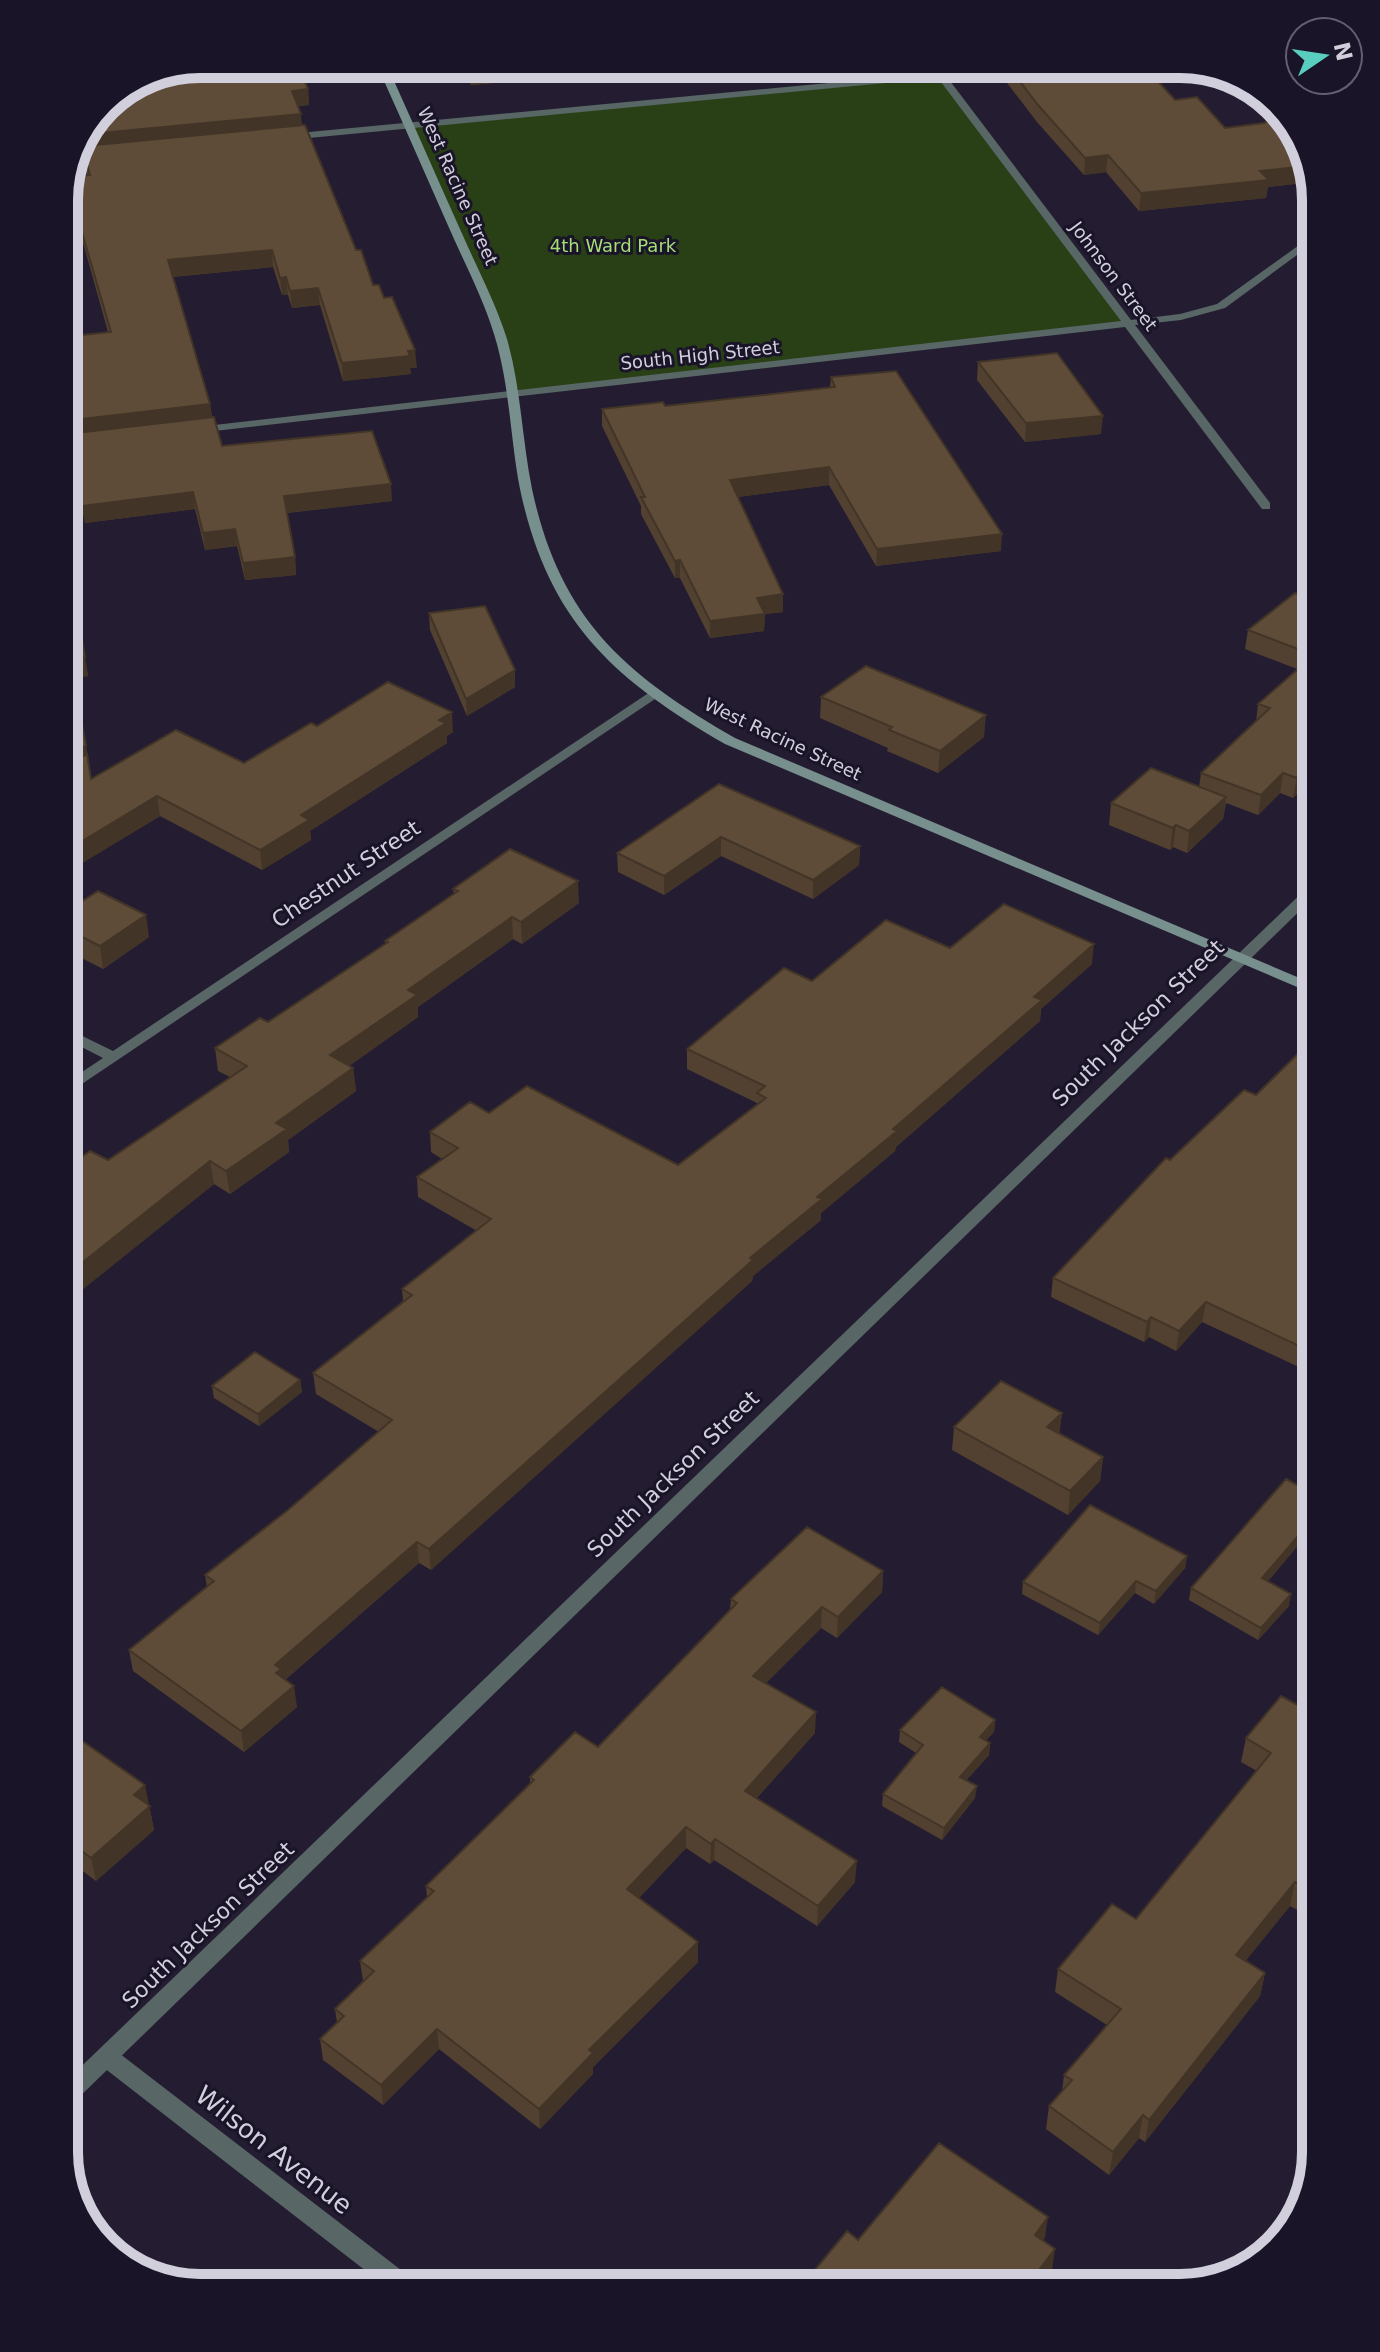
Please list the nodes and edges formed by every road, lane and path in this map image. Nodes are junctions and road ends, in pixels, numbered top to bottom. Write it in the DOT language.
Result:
graph roads {
  1 [pos="388,78"];
  2 [pos="869,78"];
  3 [pos="942,78"];
  4 [pos="409,125"];
  5 [pos="284,138"];
  6 [pos="1302,246"];
  7 [pos="1131,324"];
  8 [pos="514,394"];
  9 [pos="188,431"];
  10 [pos="1266,506"];
  11 [pos="653,694"];
  12 [pos="1302,900"];
  13 [pos="1239,958"];
  14 [pos="1302,984"];
  15 [pos="78,1039"];
  16 [pos="114,1057"];
  17 [pos="78,1081"];
  18 [pos="107,2057"];
  19 [pos="78,2084"];
  20 [pos="388,2274"];
  1 -- 4 [label="main road, West Racine Street"];
  2 -- 4 [label="street"];
  3 -- 7 [label="street, Johnson Street"];
  4 -- 5 [label="street"];
  4 -- 8 [label="main road, West Racine Street"];
  6 -- 7 [label="street, South High Street"];
  7 -- 8 [label="street, South High Street"];
  7 -- 10 [label="street, Johnson Street"];
  8 -- 9 [label="street, South High Street"];
  8 -- 11 [label="main road, West Racine Street"];
  11 -- 13 [label="main road, West Racine Street"];
  11 -- 16 [label="street, Chestnut Street"];
  12 -- 13 [label="street, South Jackson Street"];
  13 -- 14 [label="main road, West Racine Street"];
  13 -- 18 [label="street, South Jackson Street"];
  15 -- 16 [label="street"];
  16 -- 17 [label="street, Chestnut Street"];
  18 -- 19 [label="street, South Jackson Street"];
  18 -- 20 [label="street, Wilson Avenue"];
}
